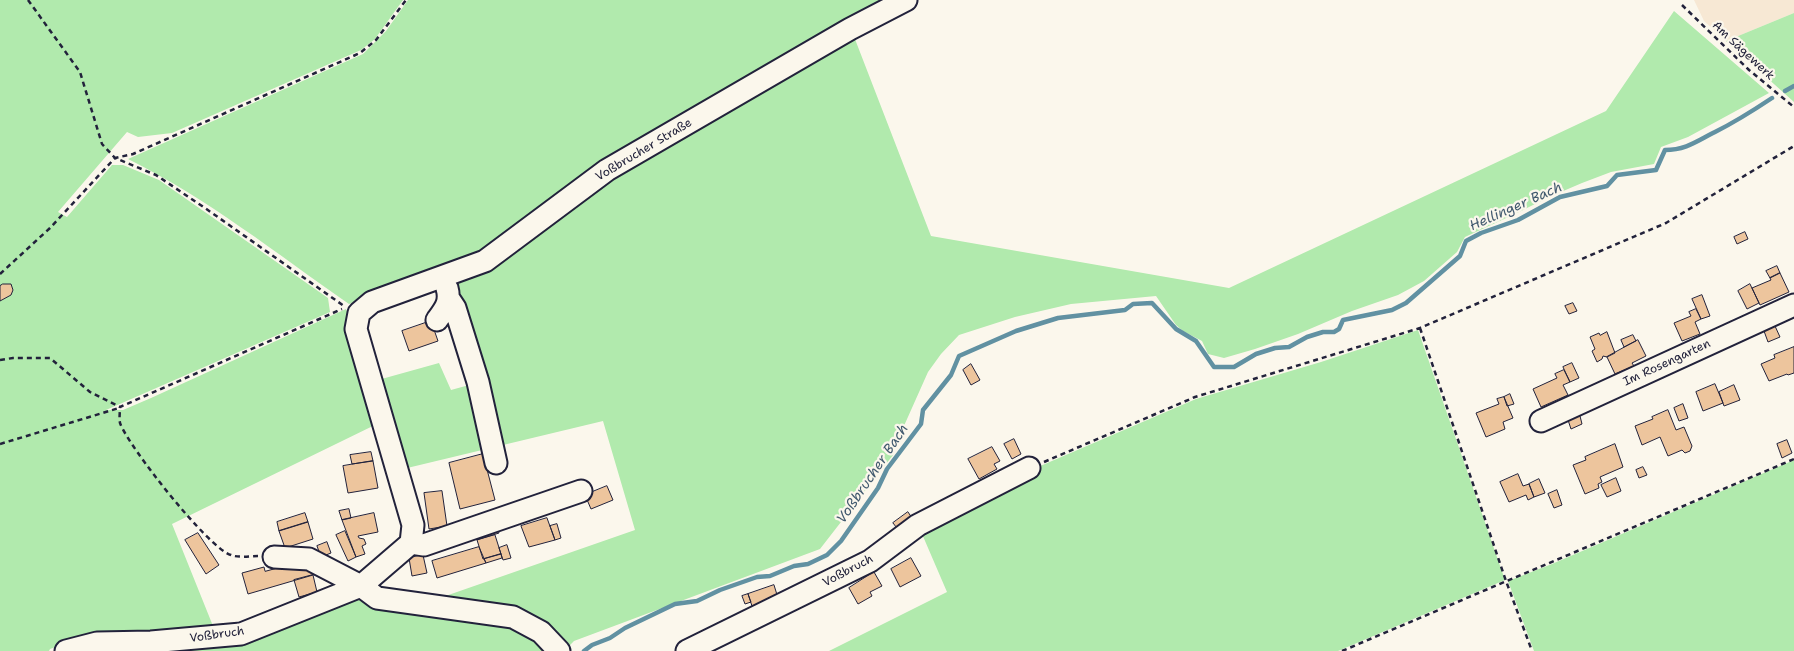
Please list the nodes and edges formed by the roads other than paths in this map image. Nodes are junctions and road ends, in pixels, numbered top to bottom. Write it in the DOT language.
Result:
graph roads {
  1 [pos="906,0"];
  2 [pos="443,276"];
  3 [pos="449,299"];
  4 [pos="1794,305"];
  5 [pos="438,320"];
  6 [pos="1540,421"];
  7 [pos="496,463"];
  8 [pos="1030,468"];
  9 [pos="581,491"];
  10 [pos="411,543"];
  11 [pos="274,557"];
  12 [pos="361,586"];
  13 [pos="66,651"];
  14 [pos="559,651"];
  15 [pos="687,651"];
  1 -- 2 [label="street, Voßbrucher Straße"];
  2 -- 3 [label="street"];
  2 -- 10 [label="street, Voßbrucher Straße"];
  3 -- 5 [label="street"];
  3 -- 7 [label="street"];
  4 -- 6 [label="street, Im Rosengarten"];
  8 -- 15 [label="street, Voßbruch"];
  9 -- 10 [label="street"];
  10 -- 12 [label="street, Voßbruch"];
  11 -- 12 [label="street"];
  12 -- 13 [label="street, Voßbruch"];
  12 -- 14 [label="street"];
}
